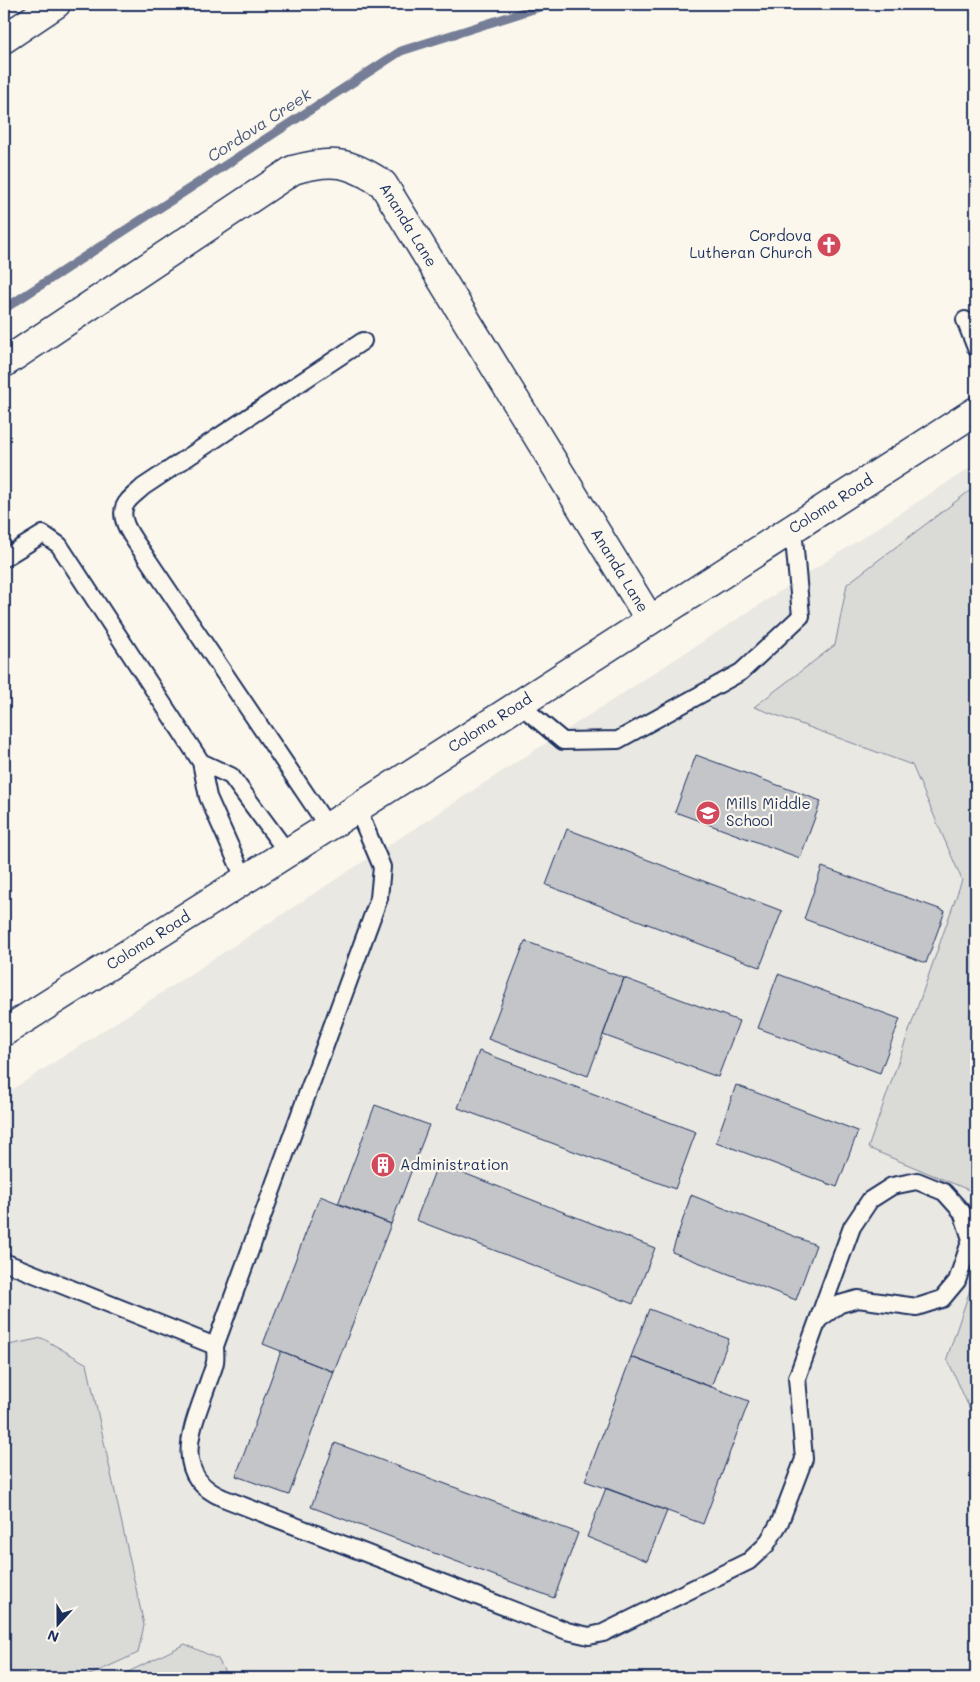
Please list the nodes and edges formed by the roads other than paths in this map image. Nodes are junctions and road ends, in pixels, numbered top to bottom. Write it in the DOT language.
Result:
graph roads {
  1 [pos="56,4"];
  2 [pos="4,39"];
  3 [pos="965,320"];
  4 [pos="363,341"];
  5 [pos="976,348"];
  6 [pos="4,364"];
  7 [pos="976,411"];
  8 [pos="793,528"];
  9 [pos="4,558"];
  10 [pos="650,620"];
  11 [pos="519,704"];
  12 [pos="201,762"];
  13 [pos="357,808"];
  14 [pos="328,827"];
  15 [pos="287,852"];
  16 [pos="245,880"];
  17 [pos="4,1032"];
  18 [pos="4,1262"];
  19 [pos="818,1320"];
  20 [pos="215,1346"];
  1 -- 2 [label="main road"];
  3 -- 5 [label="lane"];
  4 -- 14 [label="lane"];
  6 -- 10 [label="main road, Ananda Lane"];
  7 -- 8 [label="main road, Coloma Road"];
  8 -- 10 [label="main road, Coloma Road"];
  8 -- 11 [label="lane"];
  9 -- 12 [label="lane"];
  10 -- 11 [label="main road, Coloma Road"];
  11 -- 13 [label="main road, Coloma Road"];
  12 -- 15 [label="lane"];
  12 -- 16 [label="lane"];
  13 -- 14 [label="main road, Coloma Road"];
  13 -- 20 [label="lane"];
  14 -- 15 [label="main road, Coloma Road"];
  15 -- 16 [label="main road, Coloma Road"];
  16 -- 17 [label="main road, Coloma Road"];
  18 -- 20 [label="lane"];
  19 -- 19 [label="lane"];
  19 -- 20 [label="lane"];
}
